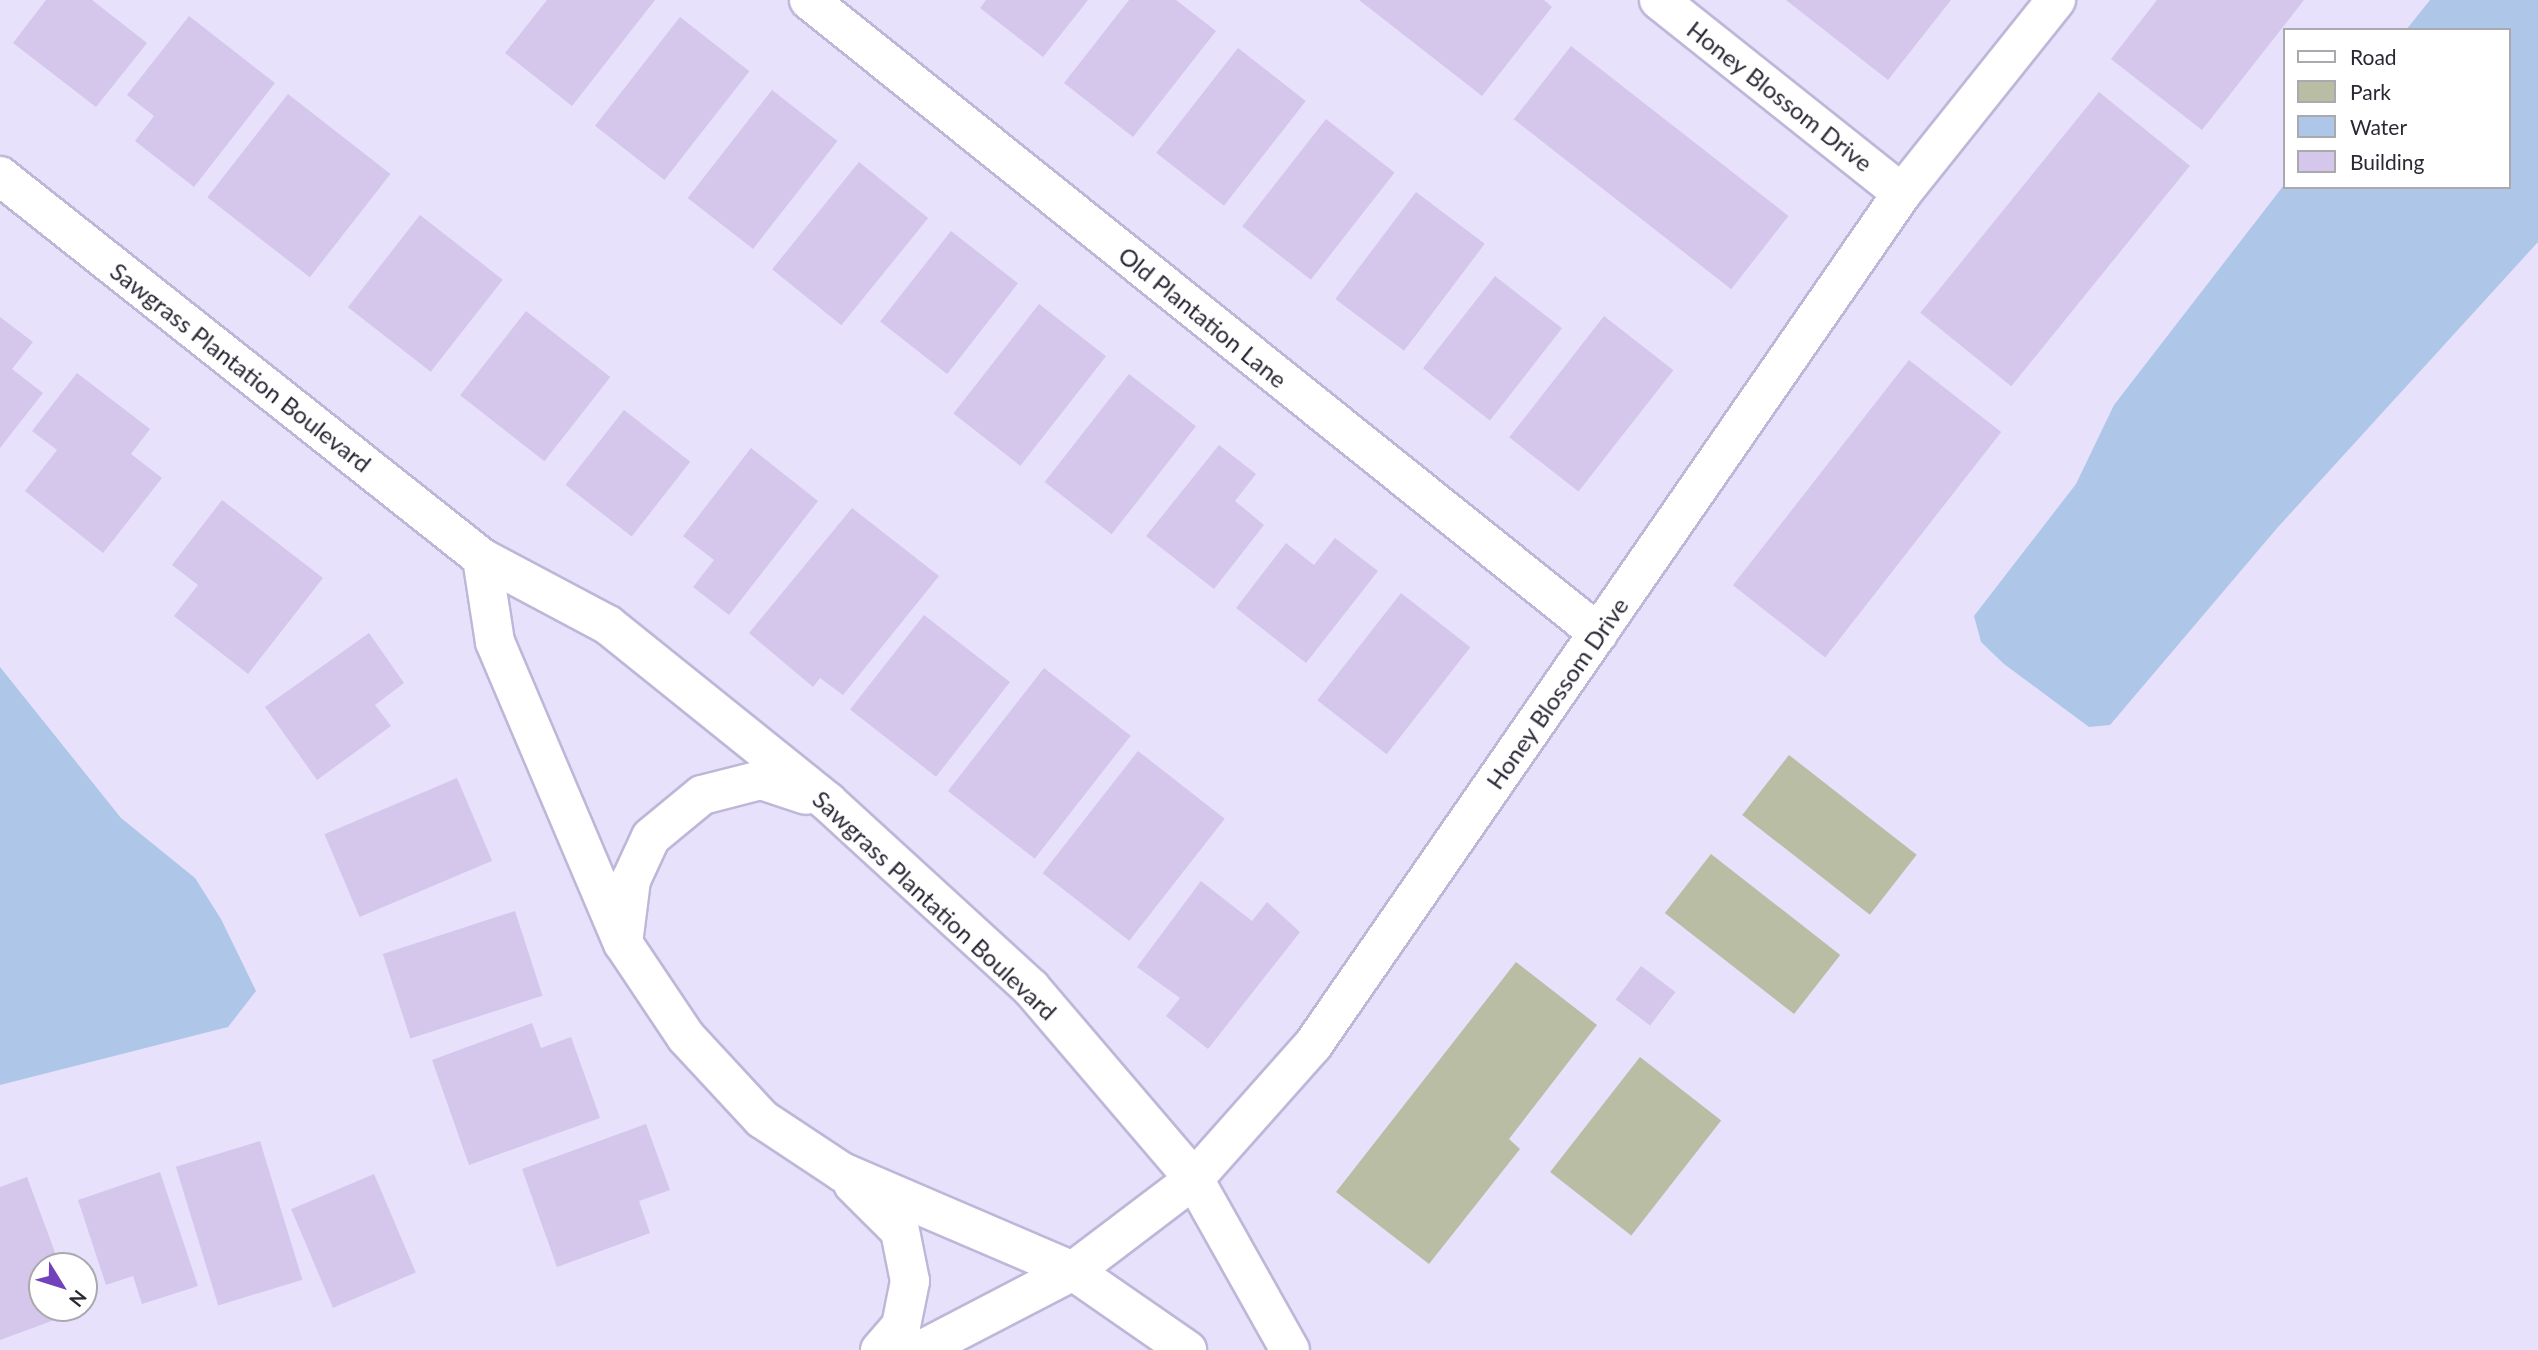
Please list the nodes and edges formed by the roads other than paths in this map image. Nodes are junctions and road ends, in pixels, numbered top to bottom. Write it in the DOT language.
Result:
graph roads {
  1 [pos="808,0"];
  2 [pos="1659,0"];
  3 [pos="2056,0"];
  4 [pos="0,176"];
  5 [pos="1902,193"];
  6 [pos="482,558"];
  7 [pos="1598,633"];
  8 [pos="828,802"];
  9 [pos="623,943"];
  10 [pos="842,1172"];
  11 [pos="1194,1179"];
  12 [pos="1073,1271"];
  13 [pos="880,1350"];
  14 [pos="921,1350"];
  15 [pos="1187,1350"];
  16 [pos="1290,1350"];
  1 -- 7 [label="street, Old Plantation Lane"];
  2 -- 5 [label="street, Honey Blossom Drive"];
  3 -- 5 [label="street, Honey Blossom Drive"];
  4 -- 6 [label="street, Sawgrass Plantation Boulevard"];
  5 -- 7 [label="street, Honey Blossom Drive"];
  6 -- 8 [label="street, Sawgrass Plantation Boulevard"];
  6 -- 9 [label="street"];
  7 -- 11 [label="street, Honey Blossom Drive"];
  8 -- 9 [label="street"];
  8 -- 11 [label="street, Sawgrass Plantation Boulevard"];
  9 -- 10 [label="street"];
  10 -- 12 [label="street"];
  10 -- 13 [label="street"];
  11 -- 12 [label="street, Honey Blossom Drive"];
  11 -- 16 [label="street, Sawgrass Plantation Boulevard"];
  12 -- 14 [label="street, Honey Blossom Drive"];
  12 -- 15 [label="street"];
}
